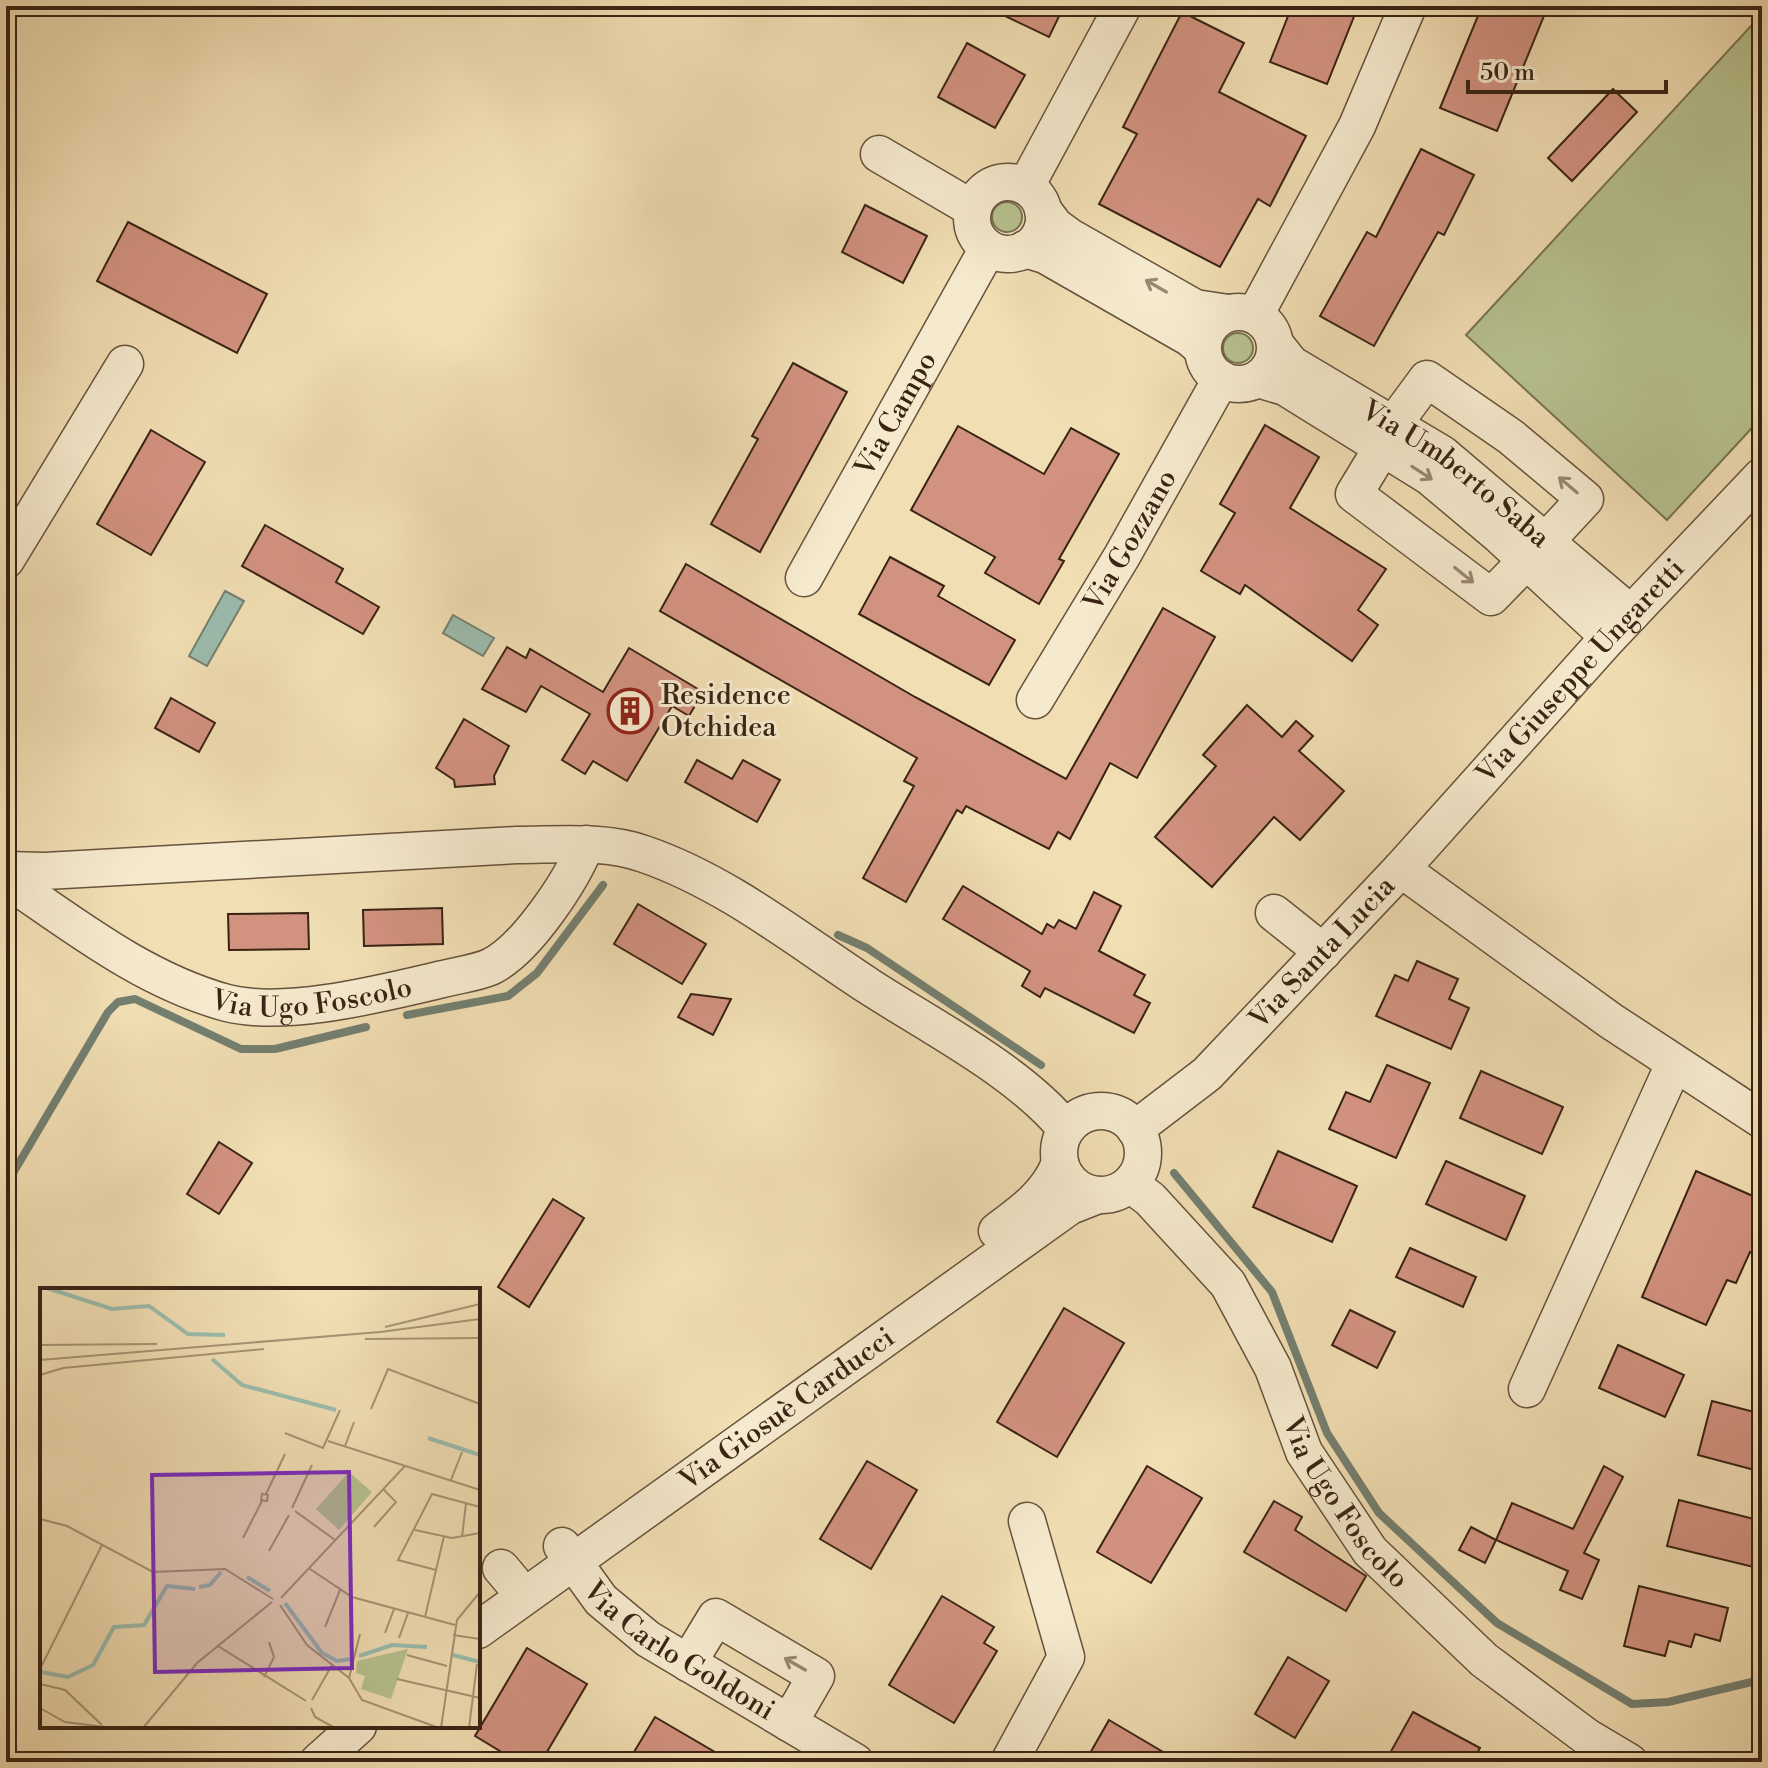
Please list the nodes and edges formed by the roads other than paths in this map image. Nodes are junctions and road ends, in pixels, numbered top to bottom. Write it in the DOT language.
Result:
graph roads {
  1 [pos="1123,6"];
  2 [pos="1408,6"];
  3 [pos="879,154"];
  4 [pos="1034,198"];
  5 [pos="973,209"];
  6 [pos="988,248"];
  7 [pos="1025,249"];
  8 [pos="1253,324"];
  9 [pos="125,364"];
  10 [pos="1212,364"];
  11 [pos="1258,379"];
  12 [pos="1388,436"];
  13 [pos="1762,476"];
  14 [pos="1536,551"];
  15 [pos="6,560"];
  16 [pos="804,578"];
  17 [pos="1620,625"];
  18 [pos="1035,700"];
  19 [pos="586,844"];
  20 [pos="1401,869"];
  21 [pos="6,870"];
  22 [pos="6,879"];
  23 [pos="1274,913"];
  24 [pos="1323,952"];
  25 [pos="1674,1064"];
  26 [pos="1762,1120"];
  27 [pos="1135,1129"];
  28 [pos="1063,1146"];
  29 [pos="1114,1189"];
  30 [pos="1527,1389"];
  31 [pos="1027,1521"];
  32 [pos="568,1554"];
  33 [pos="480,1603"];
  34 [pos="480,1628"];
  35 [pos="688,1663"];
  36 [pos="789,1723"];
  37 [pos="336,1728"];
  38 [pos="356,1728"];
  39 [pos="1579,1749"];
  40 [pos="300,1762"];
  41 [pos="318,1762"];
  42 [pos="855,1762"];
  43 [pos="1009,1762"];
  44 [pos="1629,1762"];
  1 -- 4 [label="street"];
  2 -- 8 [label="street"];
  3 -- 5 [label="street"];
  4 -- 5 [label="street"];
  4 -- 7 [label="street"];
  8 -- 4 [label="street, one-way"];
  5 -- 6 [label="street"];
  6 -- 7 [label="street"];
  6 -- 16 [label="street, Via Campo"];
  7 -- 10 [label="street"];
  8 -- 10 [label="street"];
  8 -- 11 [label="street"];
  8 -- 12 [label="street, Via Umberto Saba"];
  9 -- 15 [label="street"];
  10 -- 11 [label="street"];
  10 -- 18 [label="street, Via Gozzano"];
  11 -- 12 [label="street, Via Umberto Saba"];
  12 -- 14 [label="street, Via Umberto Saba"];
  12 -- 14 [label="street, one-way"];
  14 -- 12 [label="street, one-way"];
  13 -- 17 [label="street, Via Giuseppe Ungaretti"];
  14 -- 17 [label="street, Via Umberto Saba"];
  17 -- 20 [label="street, Via Giuseppe Ungaretti"];
  19 -- 21 [label="street, Via Ugo Foscolo"];
  19 -- 22 [label="street, Via Ugo Foscolo"];
  19 -- 28 [label="street, Via Ugo Foscolo"];
  20 -- 24 [label="street, Via Santa Lucia"];
  20 -- 25 [label="street, Via Santa Lucia"];
  23 -- 24 [label="street"];
  24 -- 27 [label="street, Via Santa Lucia"];
  25 -- 26 [label="street, Via Santa Lucia"];
  25 -- 30 [label="street"];
  27 -- 28 [label="street"];
  27 -- 29 [label="street"];
  28 -- 29 [label="street, Via Ugo Foscolo"];
  28 -- 32 [label="street, Via Giosuè Carducci"];
  29 -- 32 [label="street, Via Giosuè Carducci"];
  29 -- 39 [label="street, Via Ugo Foscolo"];
  31 -- 43 [label="street"];
  32 -- 33 [label="street, Via Giosuè Carducci"];
  32 -- 34 [label="street, Via Giosuè Carducci"];
  32 -- 35 [label="street, Via Carlo Goldoni"];
  35 -- 36 [label="street, Via Carlo Goldoni"];
  36 -- 35 [label="street, one-way"];
  36 -- 42 [label="street, Via Carlo Goldoni"];
  37 -- 40 [label="street"];
  38 -- 41 [label="street"];
  39 -- 44 [label="street, Via Ugo Foscolo"];
}
